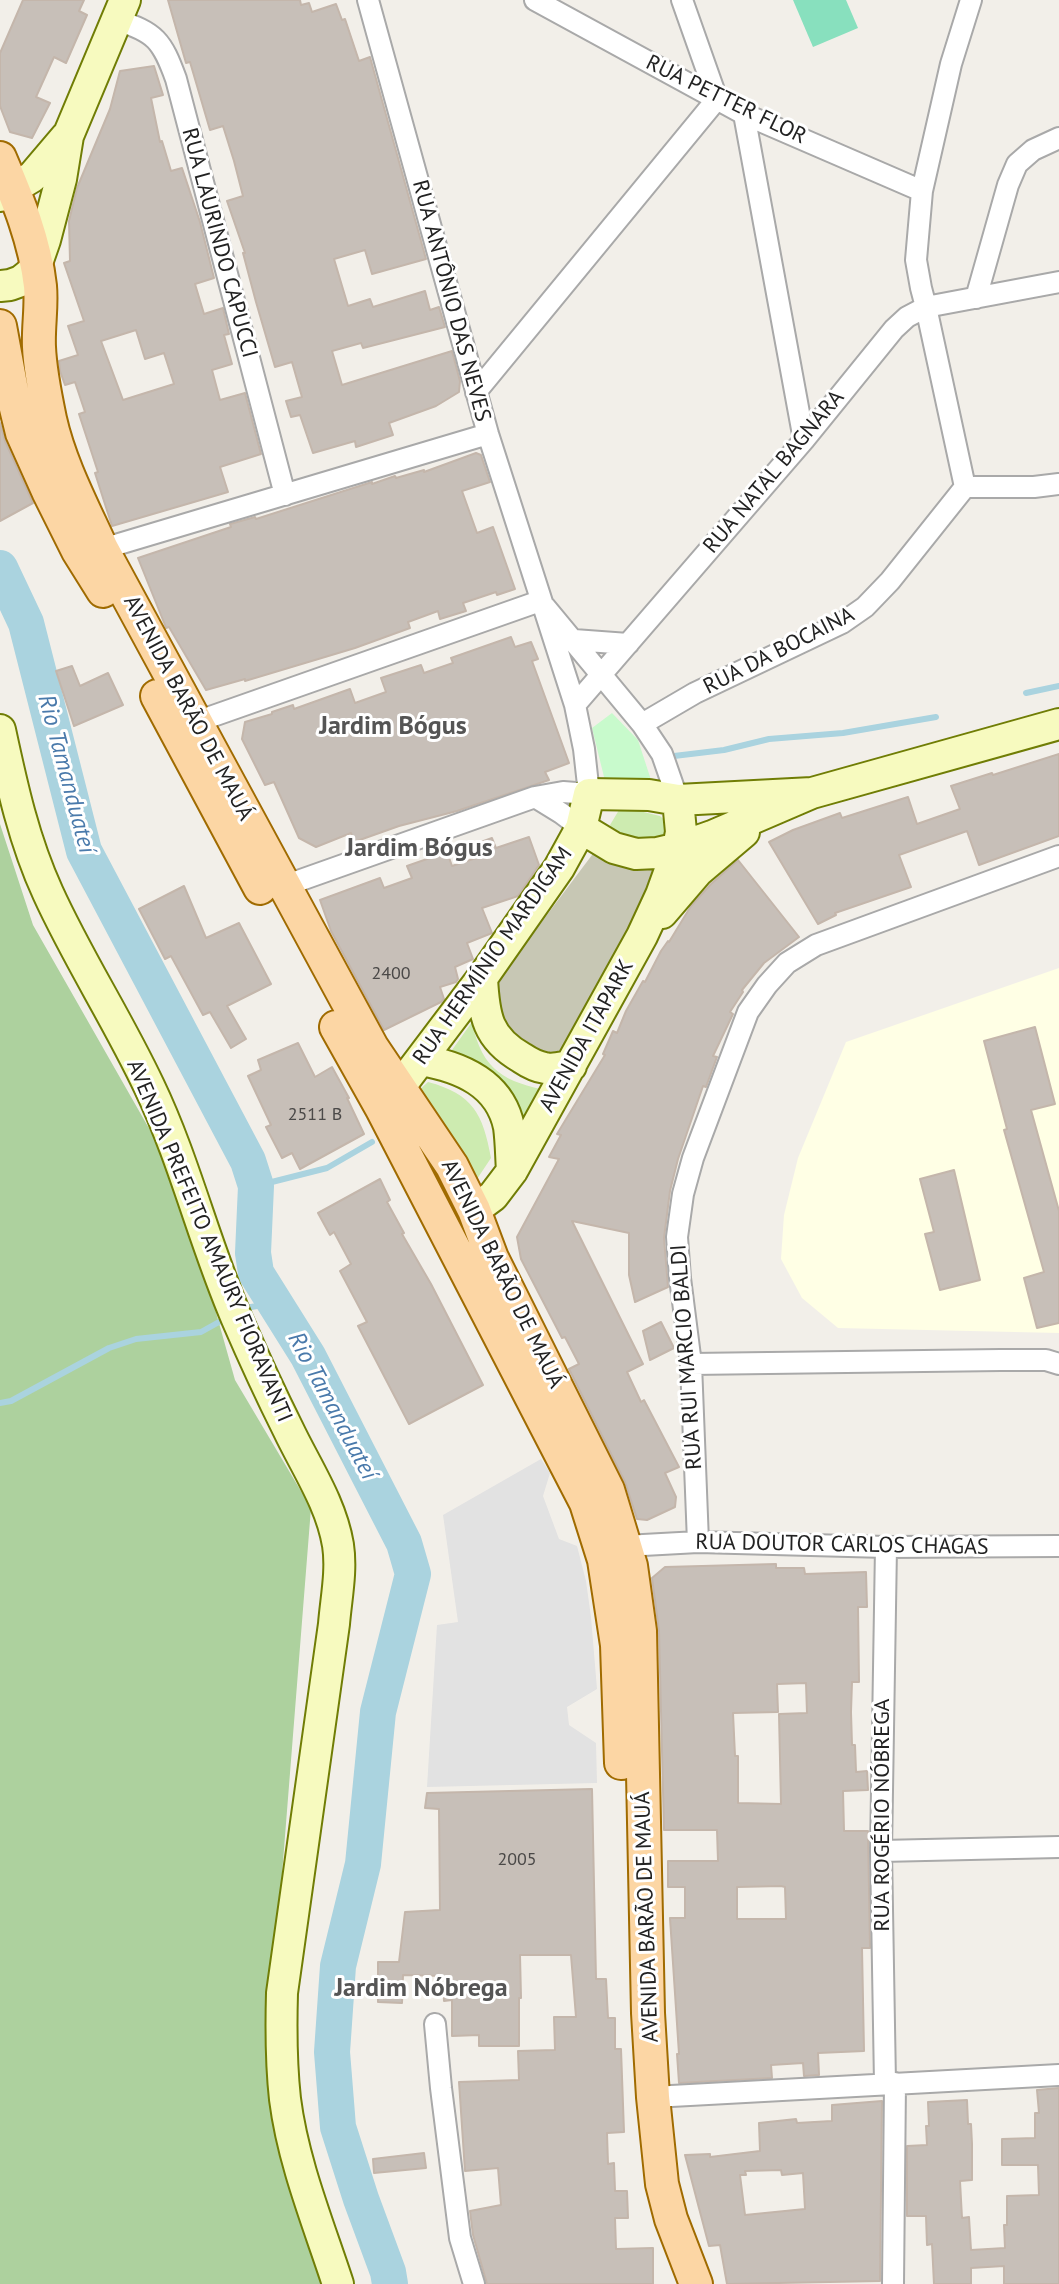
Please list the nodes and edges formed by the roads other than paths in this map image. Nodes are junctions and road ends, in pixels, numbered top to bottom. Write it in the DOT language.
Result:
graph roads {
  1 [pos="368,0"];
  2 [pos="535,0"];
  3 [pos="682,0"];
  4 [pos="971,0"];
  5 [pos="120,10"];
  6 [pos="717,99"];
  7 [pos="744,114"];
  8 [pos="68,136"];
  9 [pos="1059,138"];
  10 [pos="0,158"];
  11 [pos="922,191"];
  12 [pos="7,192"];
  13 [pos="37,263"];
  14 [pos="1059,282"];
  15 [pos="0,286"];
  16 [pos="976,298"];
  17 [pos="926,307"];
  18 [pos="0,326"];
  19 [pos="476,392"];
  20 [pos="488,434"];
  21 [pos="804,440"];
  22 [pos="1059,484"];
  23 [pos="965,487"];
  24 [pos="285,495"];
  25 [pos="102,549"];
  26 [pos="540,601"];
  27 [pos="574,640"];
  28 [pos="628,644"];
  29 [pos="601,672"];
  30 [pos="575,705"];
  31 [pos="196,722"];
  32 [pos="642,724"];
  33 [pos="1059,724"];
  34 [pos="0,730"];
  35 [pos="812,793"];
  36 [pos="589,794"];
  37 [pos="535,797"];
  38 [pos="678,800"];
  39 [pos="774,810"];
  40 [pos="581,828"];
  41 [pos="678,848"];
  42 [pos="1059,856"];
  43 [pos="284,886"];
  44 [pos="642,936"];
  45 [pos="482,978"];
  46 [pos="421,1060"];
  47 [pos="571,1066"];
  48 [pos="391,1099"];
  49 [pos="408,1160"];
  50 [pos="512,1171"];
  51 [pos="474,1210"];
  52 [pos="691,1364"];
  53 [pos="1059,1364"];
  54 [pos="698,1542"];
  55 [pos="625,1546"];
  56 [pos="1059,1546"];
  57 [pos="886,1547"];
  58 [pos="1059,1847"];
  59 [pos="881,1851"];
  60 [pos="435,2024"];
  61 [pos="1059,2075"];
  62 [pos="890,2083"];
  63 [pos="653,2097"];
  64 [pos="338,2284"];
  65 [pos="474,2284"];
  66 [pos="680,2284"];
  67 [pos="696,2284"];
  68 [pos="893,2284"];
  1 -- 19 [label="street, RUA ANTÔNIO DAS NEVES"];
  2 -- 6 [label="street, RUA PETTER FLOR"];
  3 -- 6 [label="street"];
  4 -- 11 [label="street"];
  5 -- 8 [label="main road"];
  5 -- 24 [label="street, RUA LAURINDO CAPUCCI"];
  6 -- 7 [label="street, RUA PETTER FLOR"];
  6 -- 19 [label="street"];
  7 -- 11 [label="street, RUA PETTER FLOR"];
  7 -- 21 [label="street"];
  8 -- 12 [label="main road"];
  8 -- 13 [label="main road"];
  9 -- 16 [label="street"];
  10 -- 12 [label="main road, AVENIDA BARÃO DE MAUÁ"];
  11 -- 17 [label="street"];
  12 -- 13 [label="main road, AVENIDA BARÃO DE MAUÁ"];
  13 -- 15 [label="main road"];
  13 -- 25 [label="main road, AVENIDA BARÃO DE MAUÁ"];
  14 -- 16 [label="street"];
  16 -- 17 [label="street"];
  17 -- 21 [label="street, RUA NATAL BAGNARA"];
  17 -- 23 [label="street"];
  18 -- 48 [label="main road, AVENIDA BARÃO DE MAUÁ"];
  19 -- 20 [label="street, RUA ANTÔNIO DAS NEVES"];
  20 -- 24 [label="street"];
  20 -- 26 [label="street, RUA ANTÔNIO DAS NEVES"];
  21 -- 28 [label="street, RUA NATAL BAGNARA"];
  22 -- 23 [label="street"];
  23 -- 32 [label="street, RUA DA BOCAINA"];
  24 -- 25 [label="street"];
  25 -- 31 [label="main road, AVENIDA BARÃO DE MAUÁ"];
  26 -- 27 [label="street, RUA ANTÔNIO DAS NEVES"];
  26 -- 30 [label="street, RUA ANTÔNIO DAS NEVES"];
  26 -- 31 [label="street"];
  27 -- 28 [label="street"];
  27 -- 29 [label="street, RUA ANTÔNIO DAS NEVES"];
  28 -- 29 [label="street, RUA NATAL BAGNARA"];
  29 -- 30 [label="street, RUA NATAL BAGNARA"];
  29 -- 32 [label="street, RUA ANTÔNIO DAS NEVES"];
  30 -- 36 [label="street, RUA ANTÔNIO DAS NEVES"];
  31 -- 43 [label="main road, AVENIDA BARÃO DE MAUÁ"];
  32 -- 38 [label="street, RUA ANTÔNIO DAS NEVES"];
  33 -- 35 [label="main road"];
  34 -- 64 [label="main road, AVENIDA PREFEITO AMAURY FIORAVANTI"];
  35 -- 38 [label="main road"];
  35 -- 39 [label="main road"];
  36 -- 37 [label="street"];
  36 -- 38 [label="main road"];
  36 -- 40 [label="main road, RUA HERMÍNIO MARDIGAM"];
  37 -- 40 [label="street"];
  37 -- 43 [label="street"];
  38 -- 41 [label="main road, AVENIDA ITAPARK"];
  39 -- 41 [label="main road"];
  39 -- 44 [label="main road"];
  40 -- 41 [label="main road"];
  40 -- 45 [label="main road, RUA HERMÍNIO MARDIGAM"];
  41 -- 44 [label="main road, AVENIDA ITAPARK"];
  42 -- 52 [label="street, RUA RUI MARCIO BALDI"];
  43 -- 48 [label="main road, AVENIDA BARÃO DE MAUÁ"];
  44 -- 47 [label="main road, AVENIDA ITAPARK"];
  45 -- 46 [label="main road, RUA HERMÍNIO MARDIGAM"];
  45 -- 47 [label="main road"];
  46 -- 48 [label="main road, RUA HERMÍNIO MARDIGAM"];
  46 -- 50 [label="main road"];
  47 -- 50 [label="main road, AVENIDA ITAPARK"];
  48 -- 49 [label="main road, AVENIDA BARÃO DE MAUÁ"];
  48 -- 51 [label="main road, AVENIDA BARÃO DE MAUÁ"];
  49 -- 51 [label="main road"];
  49 -- 66 [label="main road, AVENIDA BARÃO DE MAUÁ"];
  50 -- 51 [label="main road, AVENIDA ITAPARK"];
  51 -- 55 [label="main road, AVENIDA BARÃO DE MAUÁ"];
  52 -- 53 [label="street"];
  52 -- 54 [label="street, RUA RUI MARCIO BALDI"];
  54 -- 55 [label="street, RUA DOUTOR CARLOS CHAGAS"];
  54 -- 57 [label="street, RUA DOUTOR CARLOS CHAGAS"];
  55 -- 63 [label="main road, AVENIDA BARÃO DE MAUÁ"];
  56 -- 57 [label="street, RUA DOUTOR CARLOS CHAGAS"];
  57 -- 59 [label="street, RUA ROGÉRIO NÓBREGA"];
  58 -- 59 [label="street"];
  59 -- 62 [label="street, RUA ROGÉRIO NÓBREGA"];
  60 -- 65 [label="street"];
  61 -- 62 [label="street"];
  62 -- 63 [label="street"];
  62 -- 68 [label="street, RUA ROGÉRIO NÓBREGA"];
  63 -- 67 [label="main road, AVENIDA BARÃO DE MAUÁ"];
}
